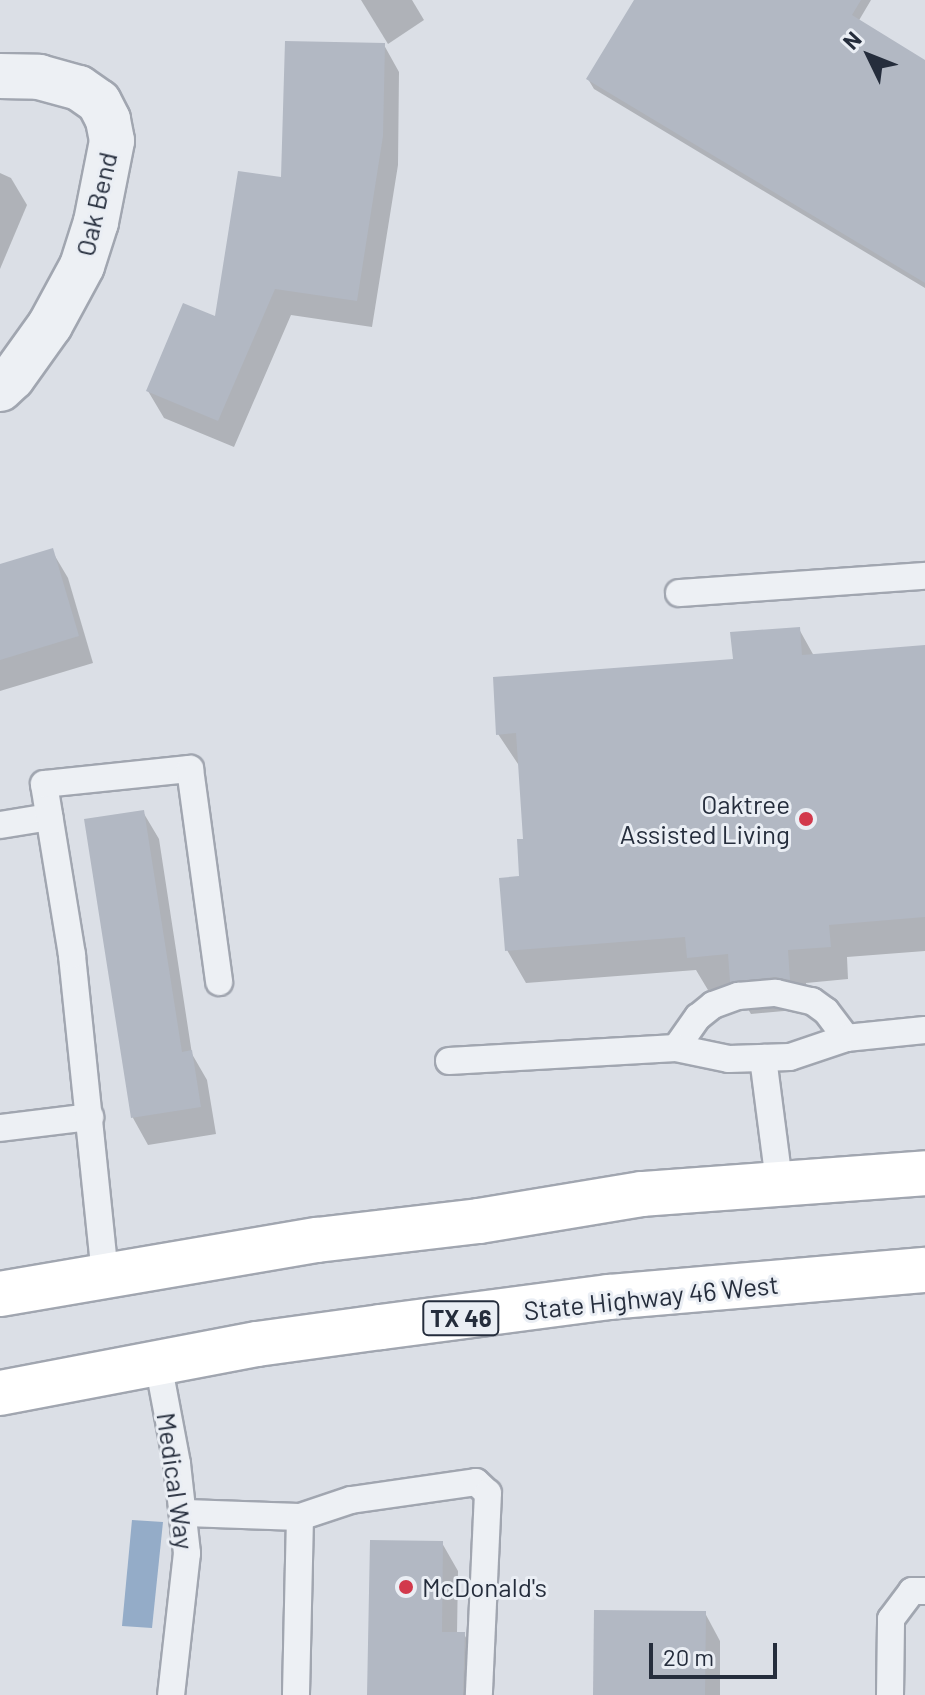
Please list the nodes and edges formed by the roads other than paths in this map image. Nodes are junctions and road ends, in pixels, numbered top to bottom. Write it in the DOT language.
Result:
graph roads {
  1 [pos="0,76"];
  2 [pos="0,389"];
  3 [pos="925,576"];
  4 [pos="679,593"];
  5 [pos="49,817"];
  6 [pos="0,825"];
  7 [pos="219,982"];
  8 [pos="925,1030"];
  9 [pos="846,1038"];
  10 [pos="676,1048"];
  11 [pos="763,1058"];
  12 [pos="449,1061"];
  13 [pos="90,1117"];
  14 [pos="0,1128"];
  15 [pos="925,1173"];
  16 [pos="779,1182"];
  17 [pos="925,1270"];
  18 [pos="105,1275"];
  19 [pos="0,1294"];
  20 [pos="158,1363"];
  21 [pos="0,1393"];
  22 [pos="185,1513"];
  23 [pos="300,1517"];
  24 [pos="925,1591"];
  25 [pos="171,1695"];
  26 [pos="296,1695"];
  27 [pos="479,1695"];
  28 [pos="890,1695"];
  1 -- 2 [label="street, Oak Bend"];
  3 -- 4 [label="lane"];
  5 -- 6 [label="lane"];
  5 -- 7 [label="lane"];
  5 -- 13 [label="lane"];
  8 -- 9 [label="lane"];
  9 -- 10 [label="lane"];
  9 -- 11 [label="lane"];
  10 -- 11 [label="lane"];
  10 -- 12 [label="lane"];
  11 -- 16 [label="lane"];
  13 -- 14 [label="lane"];
  13 -- 18 [label="lane"];
  15 -- 16 [label="main road"];
  16 -- 18 [label="main road"];
  17 -- 20 [label="main road, State Highway 46 West / TX 46"];
  18 -- 19 [label="main road"];
  20 -- 21 [label="main road, State Highway 46 West / TX 46"];
  20 -- 22 [label="lane, Medical Way"];
  22 -- 23 [label="lane"];
  22 -- 25 [label="lane, Medical Way"];
  23 -- 26 [label="lane"];
  23 -- 27 [label="lane"];
  24 -- 28 [label="lane"];
}
